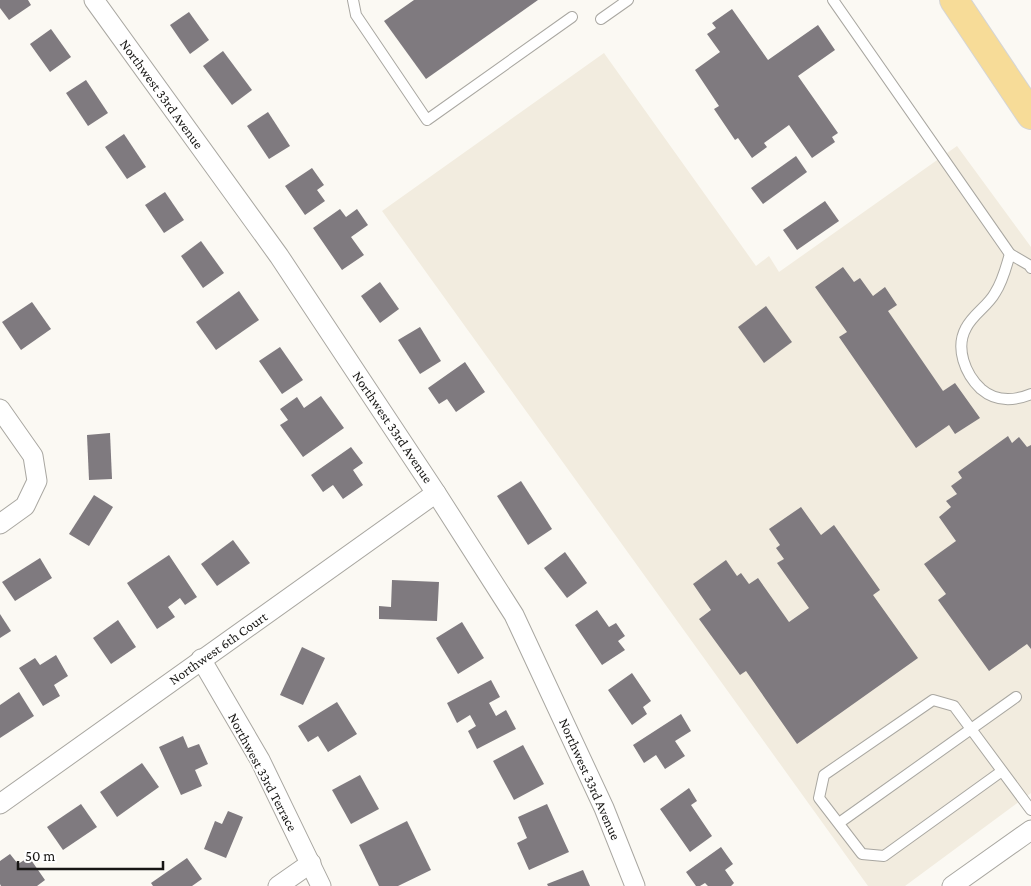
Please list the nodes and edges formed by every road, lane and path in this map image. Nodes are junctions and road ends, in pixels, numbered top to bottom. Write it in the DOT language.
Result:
graph roads {
  1 [pos="94,0"];
  2 [pos="353,0"];
  3 [pos="628,0"];
  4 [pos="833,0"];
  5 [pos="954,0"];
  6 [pos="572,16"];
  7 [pos="601,19"];
  8 [pos="1031,115"];
  9 [pos="1010,254"];
  10 [pos="1031,268"];
  11 [pos="1031,394"];
  12 [pos="0,409"];
  13 [pos="436,493"];
  14 [pos="0,524"];
  15 [pos="201,659"];
  16 [pos="1016,697"];
  17 [pos="971,729"];
  18 [pos="1002,771"];
  19 [pos="0,804"];
  20 [pos="1031,810"];
  21 [pos="839,823"];
  22 [pos="1031,830"];
  23 [pos="310,863"];
  24 [pos="278,886"];
  25 [pos="321,886"];
  26 [pos="635,886"];
  27 [pos="952,886"];
  1 -- 13 [label="street, Northwest 33rd Avenue"];
  2 -- 6 [label="lane"];
  3 -- 7 [label="lane"];
  4 -- 9 [label="lane"];
  5 -- 8 [label="main road"];
  9 -- 10 [label="lane"];
  9 -- 11 [label="lane"];
  12 -- 14 [label="street"];
  13 -- 15 [label="street, Northwest 6th Court"];
  13 -- 26 [label="street, Northwest 33rd Avenue"];
  15 -- 19 [label="street, Northwest 6th Court"];
  15 -- 23 [label="street, Northwest 33rd Terrace"];
  16 -- 17 [label="lane"];
  17 -- 18 [label="lane"];
  17 -- 21 [label="lane"];
  17 -- 21 [label="lane"];
  18 -- 20 [label="lane"];
  18 -- 21 [label="lane"];
  22 -- 27 [label="street"];
  23 -- 24 [label="street"];
  23 -- 25 [label="street, Northwest 33rd Terrace"];
}
